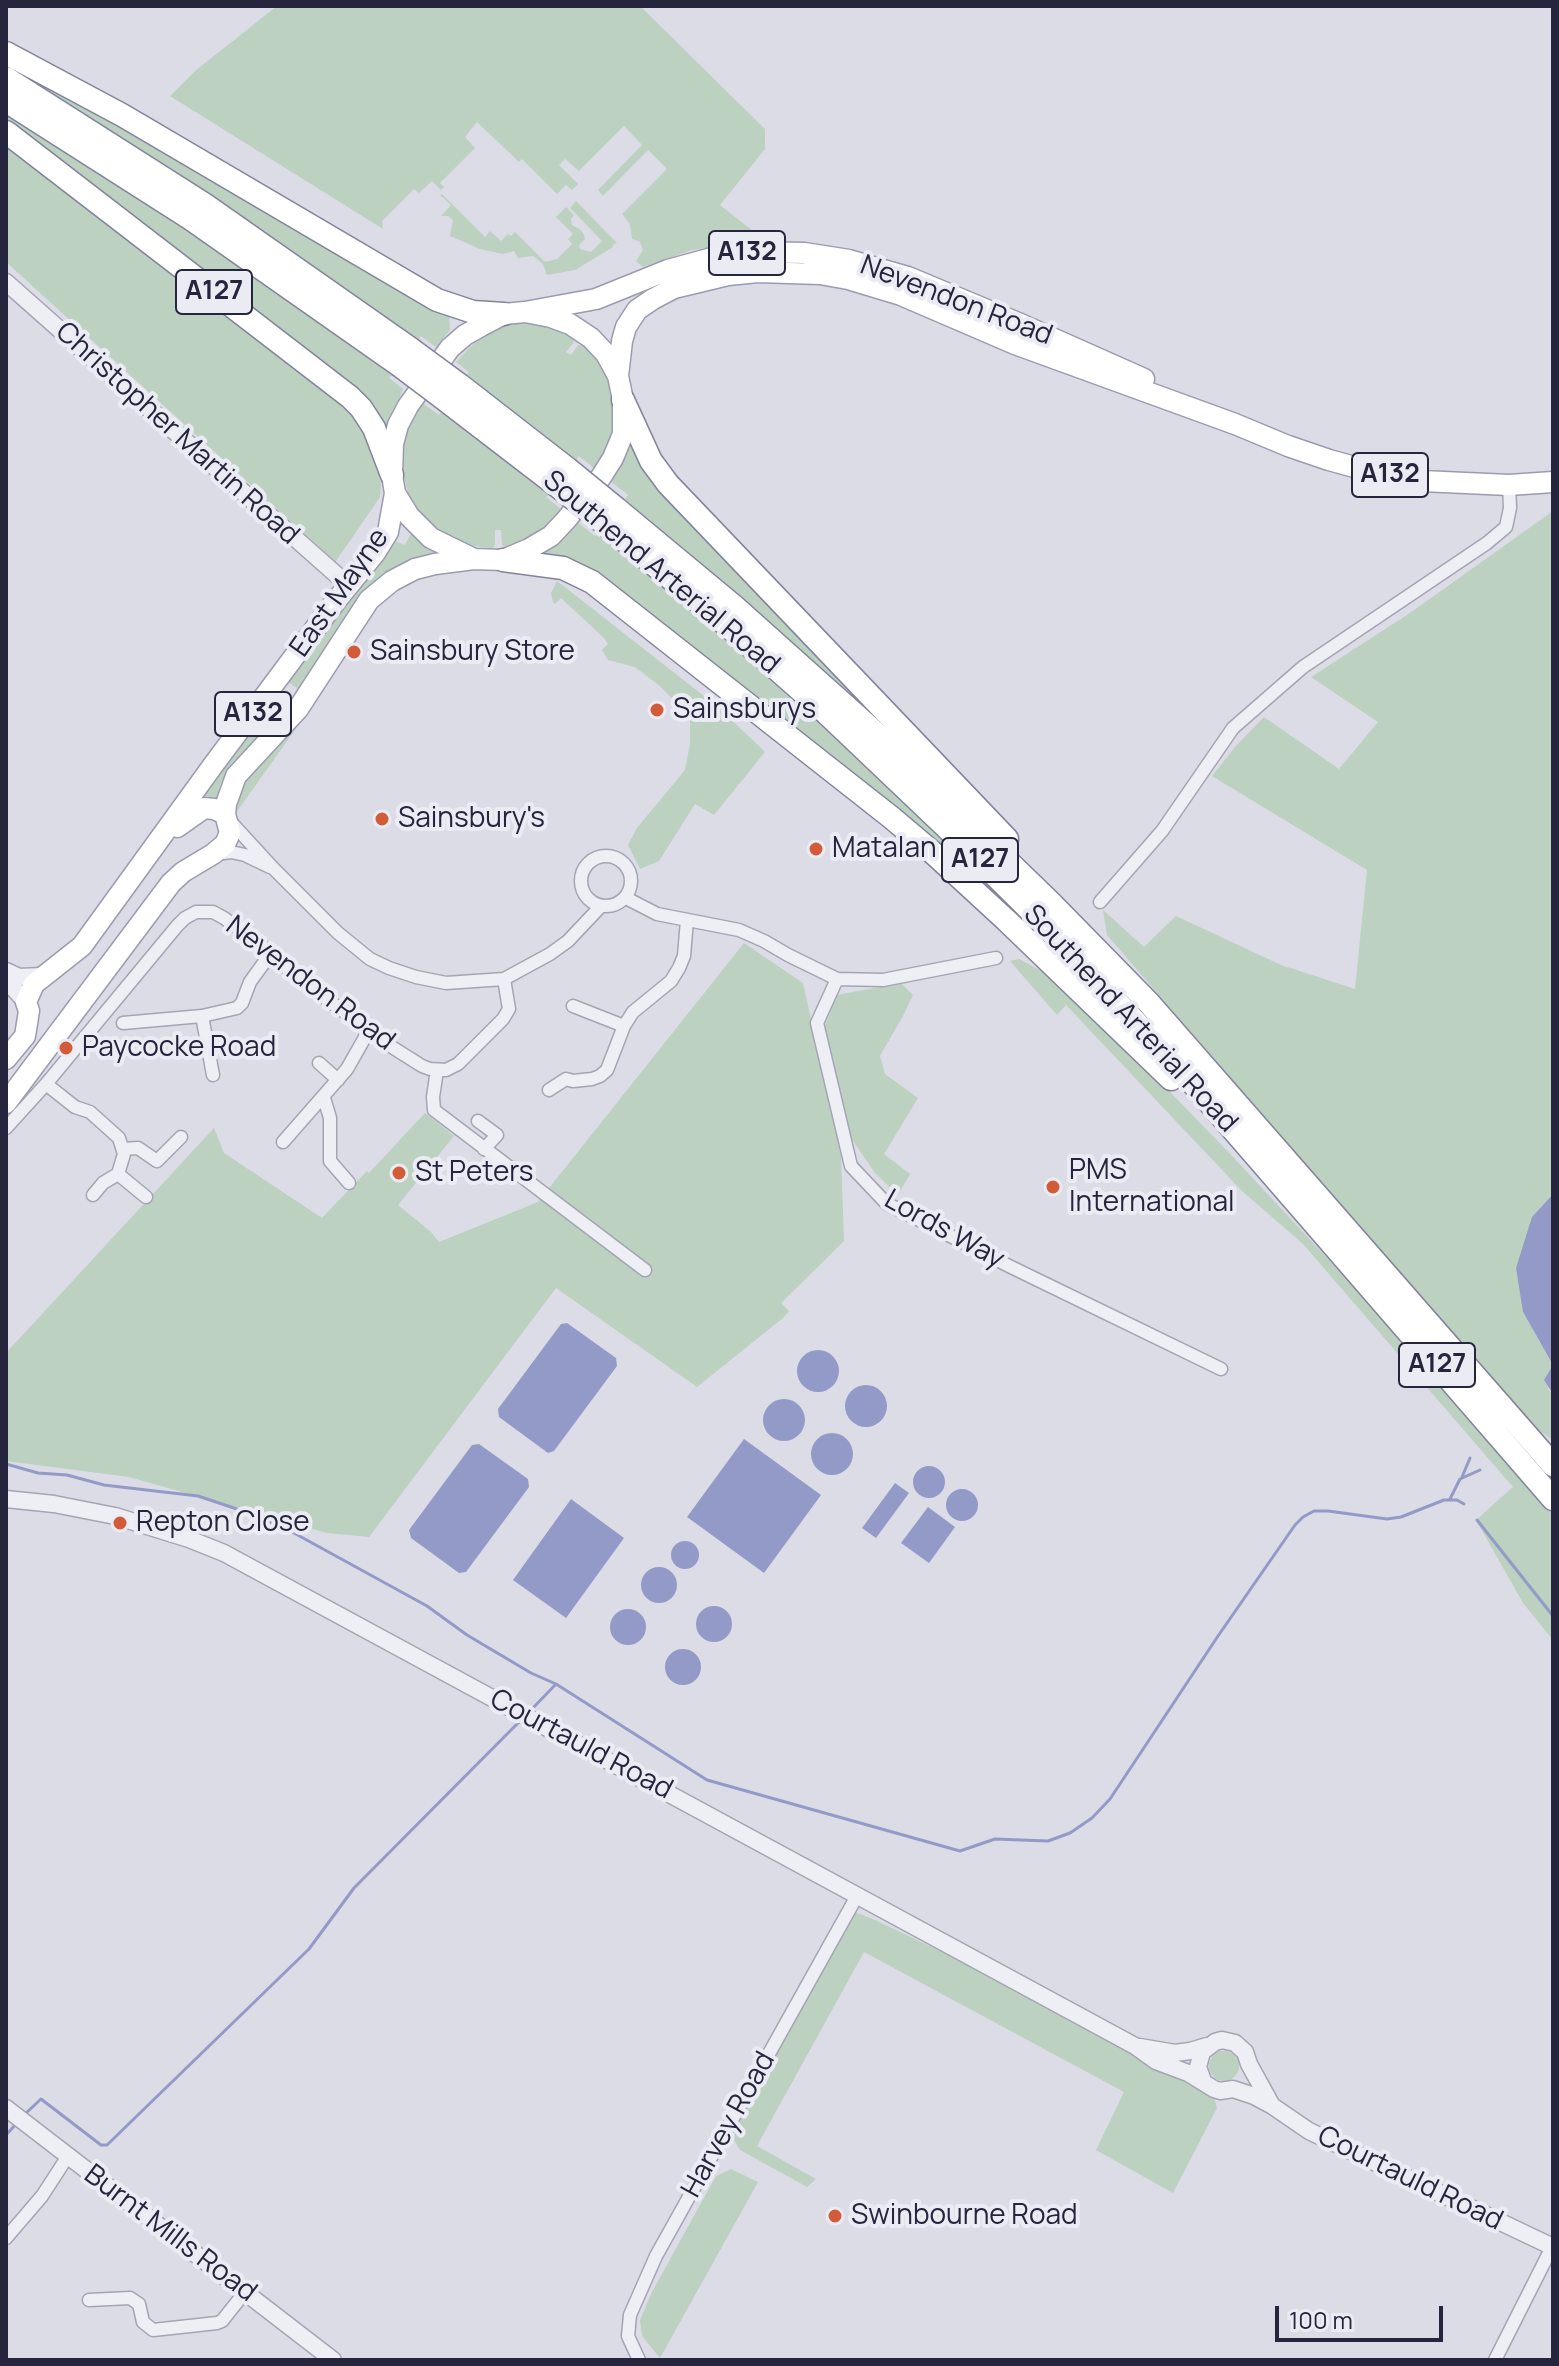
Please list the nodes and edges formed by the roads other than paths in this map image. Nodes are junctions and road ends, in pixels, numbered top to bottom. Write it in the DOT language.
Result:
graph roads {
  1 [pos="6,53"];
  2 [pos="6,78"];
  3 [pos="6,101"];
  4 [pos="6,132"];
  5 [pos="6,282"];
  6 [pos="514,313"];
  7 [pos="405,357"];
  8 [pos="618,376"];
  9 [pos="623,400"];
  10 [pos="1235,424"];
  11 [pos="1553,482"];
  12 [pos="394,484"];
  13 [pos="1509,485"];
  14 [pos="611,516"];
  15 [pos="474,559"];
  16 [pos="503,560"];
  17 [pos="348,585"];
  18 [pos="226,816"];
  19 [pos="158,843"];
  20 [pos="213,854"];
  21 [pos="273,868"];
  22 [pos="626,898"];
  23 [pos="1100,902"];
  24 [pos="601,906"];
  25 [pos="687,920"];
  26 [pos="271,953"];
  27 [pos="996,958"];
  28 [pos="6,971"];
  29 [pos="41,976"];
  30 [pos="504,979"];
  31 [pos="837,979"];
  32 [pos="6,980"];
  33 [pos="1149,1003"];
  34 [pos="78,1004"];
  35 [pos="28,1006"];
  36 [pos="573,1006"];
  37 [pos="202,1016"];
  38 [pos="123,1023"];
  39 [pos="624,1026"];
  40 [pos="368,1032"];
  41 [pos="6,1059"];
  42 [pos="319,1063"];
  43 [pos="437,1070"];
  44 [pos="213,1075"];
  45 [pos="338,1080"];
  46 [pos="46,1084"];
  47 [pos="549,1090"];
  48 [pos="6,1103"];
  49 [pos="319,1103"];
  50 [pos="478,1121"];
  51 [pos="6,1128"];
  52 [pos="181,1137"];
  53 [pos="283,1142"];
  54 [pos="123,1149"];
  55 [pos="484,1149"];
  56 [pos="118,1174"];
  57 [pos="349,1183"];
  58 [pos="93,1195"];
  59 [pos="146,1197"];
  60 [pos="1321,1231"];
  61 [pos="645,1270"];
  62 [pos="1221,1369"];
  63 [pos="1553,1465"];
  64 [pos="6,1499"];
  65 [pos="1553,1499"];
  66 [pos="857,1896"];
  67 [pos="1135,2046"];
  68 [pos="1207,2046"];
  69 [pos="1249,2064"];
  70 [pos="1203,2081"];
  71 [pos="1233,2089"];
  72 [pos="1271,2105"];
  73 [pos="9,2110"];
  74 [pos="68,2156"];
  75 [pos="6,2238"];
  76 [pos="1553,2247"];
  77 [pos="245,2292"];
  78 [pos="89,2300"];
  79 [pos="333,2360"];
  80 [pos="639,2360"];
  81 [pos="1495,2360"];
  1 -- 6 [label="highway"];
  2 -- 7 [label="highway, Southend Arterial Road / A127"];
  3 -- 7 [label="highway, Southend Arterial Road / A127"];
  4 -- 12 [label="highway, A127"];
  5 -- 17 [label="street, Christopher Martin Road"];
  6 -- 8 [label="main road, A132"];
  6 -- 10 [label="main road, Nevendon Road / A132"];
  6 -- 12 [label="main road, A132"];
  7 -- 14 [label="highway, Southend Arterial Road / A127, bridge"];
  8 -- 9 [label="main road, A132"];
  8 -- 10 [label="main road, Nevendon Road / A132"];
  9 -- 16 [label="main road, A132"];
  9 -- 33 [label="highway, A127"];
  10 -- 13 [label="main road, Nevendon Road / A132"];
  11 -- 13 [label="main road, Nevendon Road / A132"];
  12 -- 15 [label="main road, A132"];
  12 -- 17 [label="main road, East Mayne / A132"];
  13 -- 23 [label="street"];
  14 -- 33 [label="highway, Southend Arterial Road / A127"];
  14 -- 60 [label="highway, Southend Arterial Road / A127"];
  15 -- 16 [label="main road, A132"];
  15 -- 18 [label="main road, East Mayne / A132"];
  16 -- 60 [label="highway, A127"];
  17 -- 19 [label="main road, East Mayne / A132"];
  18 -- 19 [label="main road, East Mayne / A132"];
  18 -- 20 [label="main road, East Mayne / A132"];
  18 -- 21 [label="street"];
  19 -- 29 [label="main road, East Mayne / A132"];
  20 -- 21 [label="street"];
  20 -- 34 [label="main road"];
  21 -- 30 [label="street"];
  22 -- 24 [label="street"];
  22 -- 24 [label="street"];
  22 -- 25 [label="street"];
  24 -- 30 [label="street"];
  25 -- 31 [label="street"];
  25 -- 39 [label="street"];
  26 -- 37 [label="street"];
  26 -- 40 [label="street, Nevendon Road"];
  26 -- 46 [label="street, Nevendon Road"];
  27 -- 31 [label="street"];
  28 -- 29 [label="street"];
  29 -- 35 [label="main road, East Mayne / A132"];
  30 -- 43 [label="street"];
  31 -- 62 [label="street, Lords Way"];
  32 -- 35 [label="street"];
  33 -- 63 [label="highway, Southend Arterial Road / A127"];
  34 -- 35 [label="main road"];
  34 -- 48 [label="main road"];
  35 -- 41 [label="main road, East Mayne / A132"];
  36 -- 39 [label="street"];
  37 -- 38 [label="street"];
  37 -- 44 [label="street"];
  39 -- 47 [label="street"];
  40 -- 43 [label="street, Nevendon Road"];
  40 -- 45 [label="street"];
  42 -- 45 [label="street"];
  43 -- 55 [label="street"];
  45 -- 49 [label="street"];
  46 -- 51 [label="street, Nevendon Road"];
  46 -- 54 [label="street"];
  49 -- 53 [label="street"];
  49 -- 57 [label="street"];
  50 -- 55 [label="street"];
  52 -- 54 [label="street"];
  54 -- 56 [label="street"];
  55 -- 61 [label="street"];
  56 -- 58 [label="street"];
  56 -- 59 [label="street"];
  60 -- 65 [label="highway, Southend Arterial Road / A127"];
  64 -- 66 [label="street, Courtauld Road"];
  66 -- 67 [label="street, Courtauld Road"];
  66 -- 80 [label="street, Harvey Road"];
  67 -- 68 [label="street, Courtauld Road"];
  67 -- 70 [label="street, Courtauld Road"];
  68 -- 69 [label="street, Courtauld Road"];
  68 -- 70 [label="street"];
  69 -- 71 [label="street"];
  69 -- 72 [label="street, Courtauld Road"];
  70 -- 71 [label="street, Courtauld Road"];
  71 -- 72 [label="street, Courtauld Road"];
  72 -- 76 [label="street, Courtauld Road"];
  73 -- 74 [label="street, Burnt Mills Road"];
  74 -- 75 [label="street"];
  74 -- 77 [label="street, Burnt Mills Road"];
  76 -- 81 [label="street"];
  77 -- 78 [label="street"];
  77 -- 79 [label="street, Burnt Mills Road"];
}
